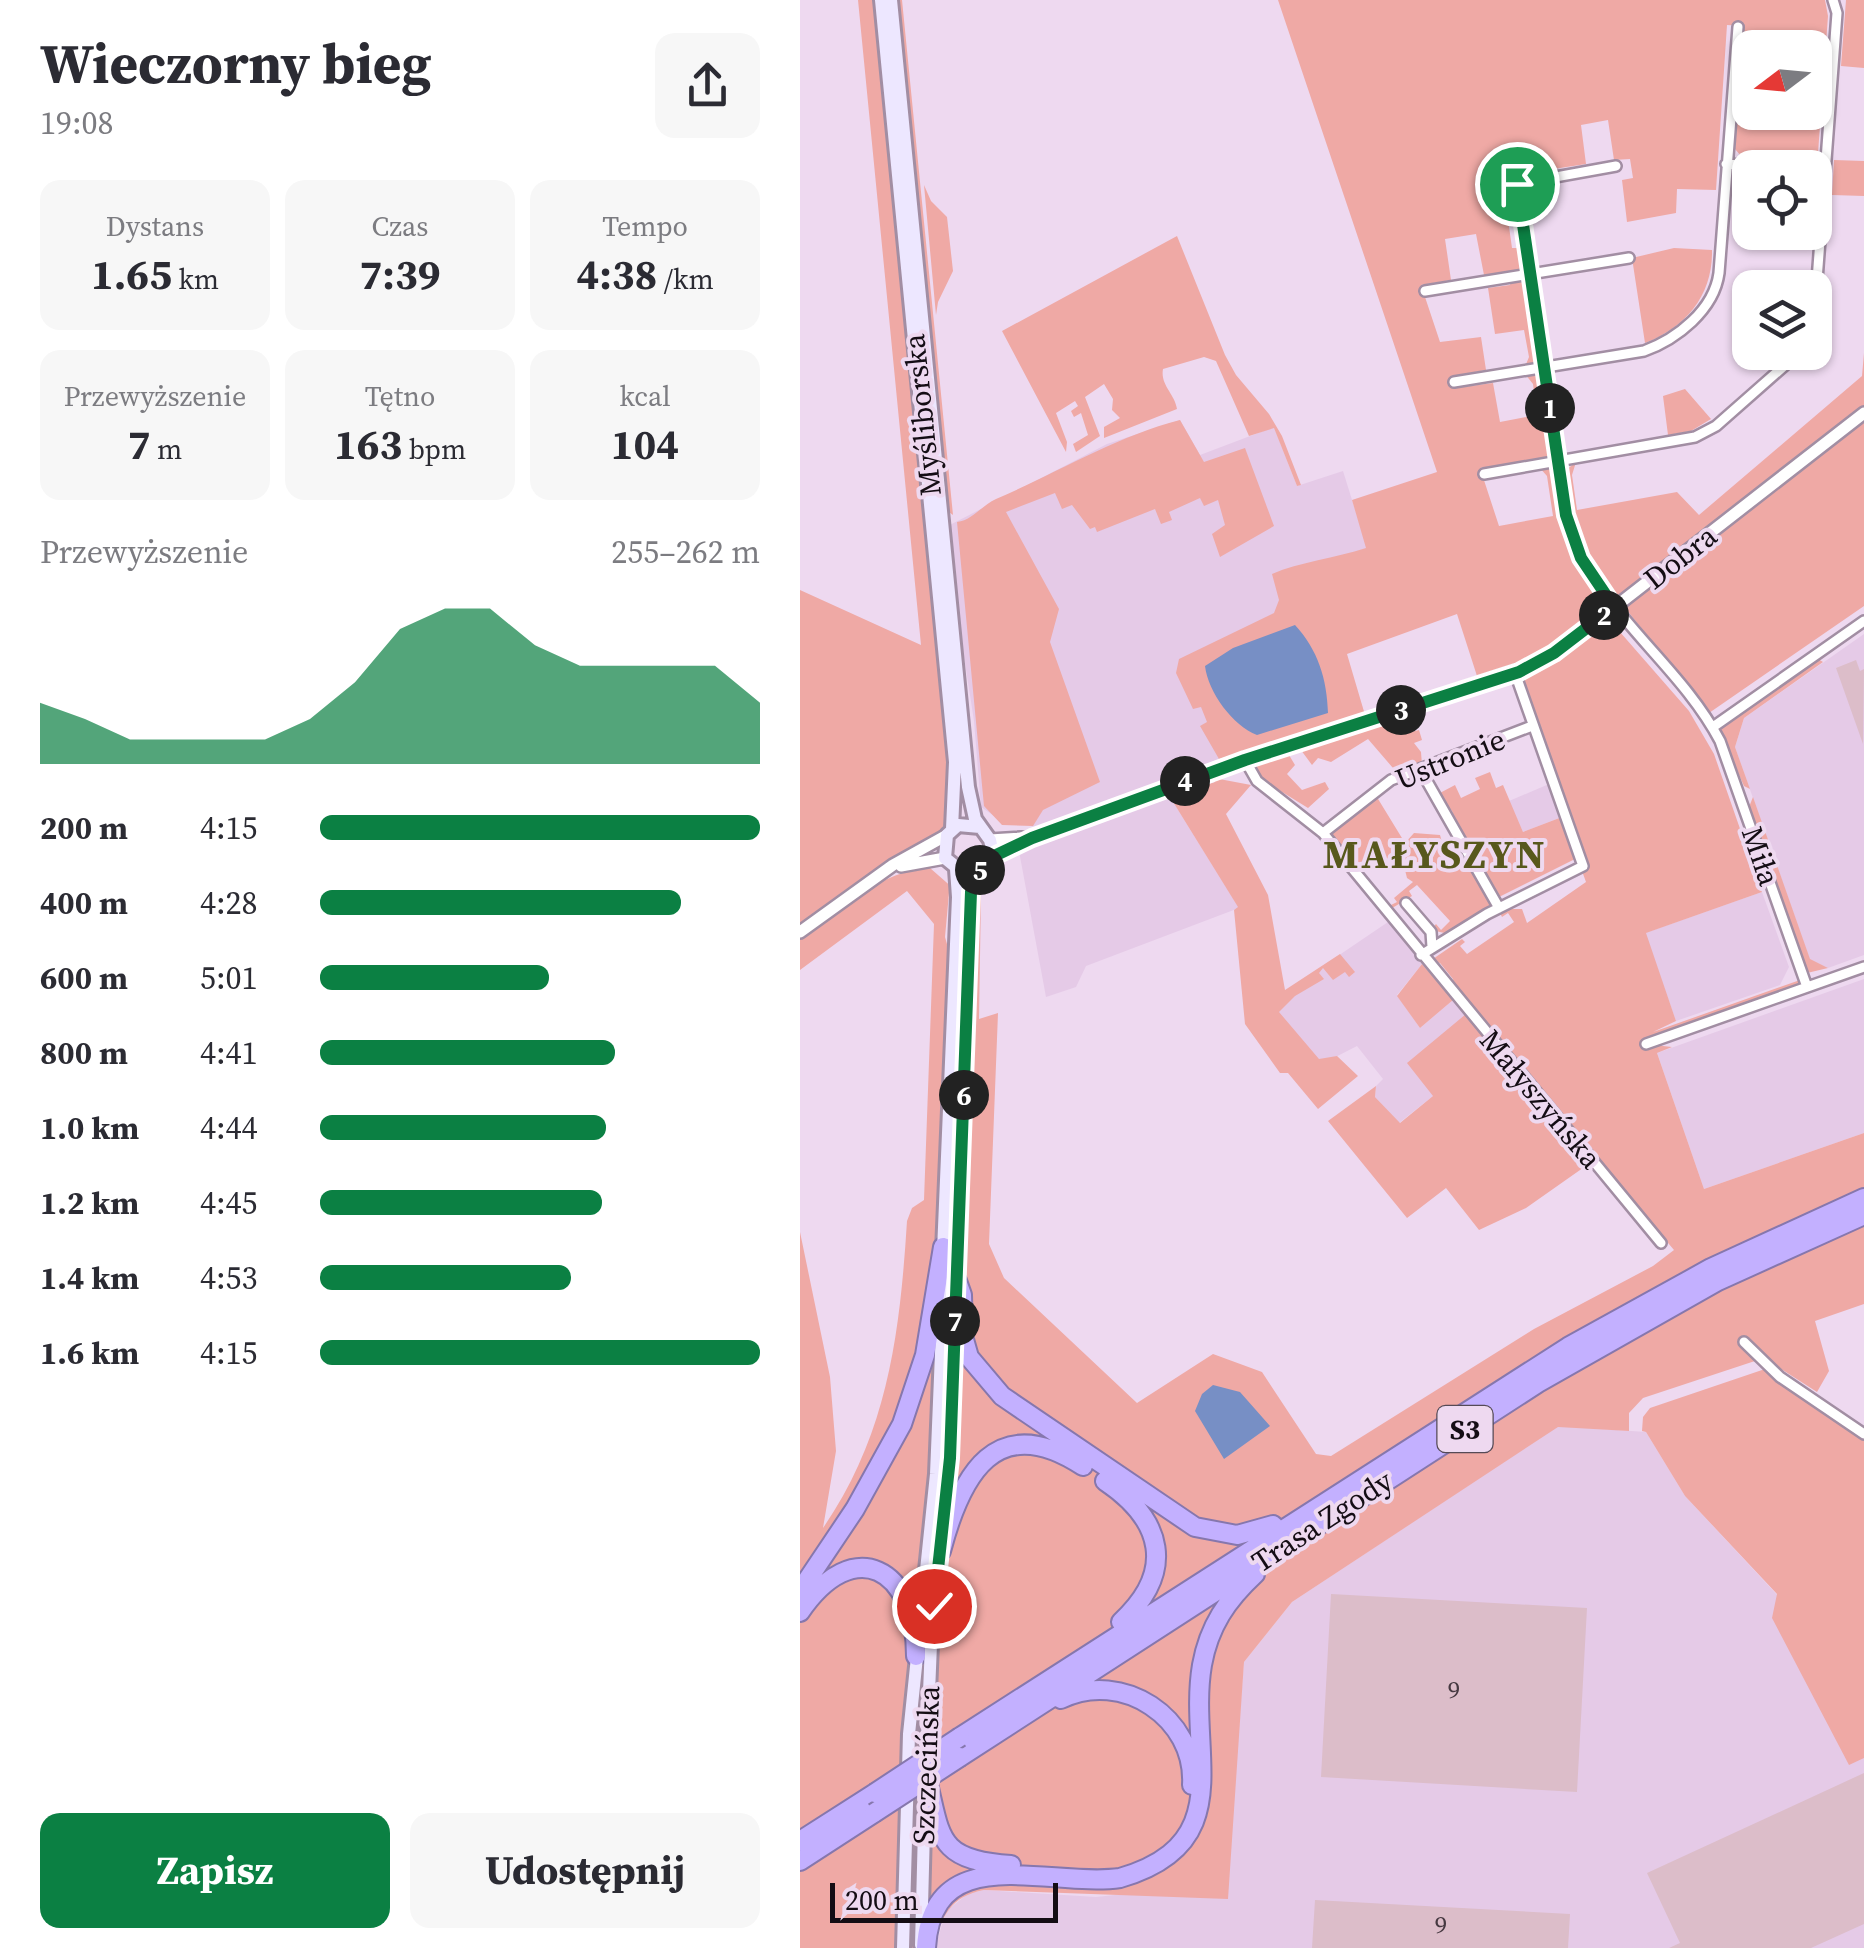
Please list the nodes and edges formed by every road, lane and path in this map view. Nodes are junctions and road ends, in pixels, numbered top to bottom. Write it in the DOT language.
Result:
graph roads {
  1 [pos="881,0"];
  2 [pos="891,0"];
  3 [pos="1833,0"];
  4 [pos="1738,27"];
  5 [pos="1822,150"];
  6 [pos="1726,164"];
  7 [pos="1732,164"];
  8 [pos="1616,166"];
  9 [pos="1629,258"];
  10 [pos="1530,275"];
  11 [pos="1425,291"];
  12 [pos="1544,369"];
  13 [pos="1779,370"];
  14 [pos="1454,382"];
  15 [pos="1864,414"];
  16 [pos="1558,461"];
  17 [pos="1484,474"];
  18 [pos="1614,607"];
  19 [pos="1864,621"];
  20 [pos="1515,674"];
  21 [pos="1532,726"];
  22 [pos="1712,727"];
  23 [pos="1245,760"];
  24 [pos="1420,769"];
  25 [pos="980,827"];
  26 [pos="949,832"];
  27 [pos="1323,832"];
  28 [pos="1032,838"];
  29 [pos="990,840"];
  30 [pos="945,858"];
  31 [pos="986,862"];
  32 [pos="956,869"];
  33 [pos="883,872"];
  34 [pos="1406,904"];
  35 [pos="1499,908"];
  36 [pos="800,932"];
  37 [pos="1432,947"];
  38 [pos="1421,955"];
  39 [pos="1864,967"];
  40 [pos="1807,987"];
  41 [pos="1646,1044"];
  42 [pos="1864,1198"];
  43 [pos="1864,1214"];
  44 [pos="1661,1243"];
  45 [pos="943,1246"];
  46 [pos="956,1281"];
  47 [pos="1744,1342"];
  48 [pos="1864,1434"];
  49 [pos="1327,1498"];
  50 [pos="1301,1534"];
  51 [pos="940,1550"];
  52 [pos="800,1590"];
  53 [pos="800,1612"];
  54 [pos="916,1656"];
  55 [pos="1067,1668"];
  56 [pos="1007,1726"];
  57 [pos="925,1772"];
  58 [pos="870,1802"];
  59 [pos="800,1825"];
  60 [pos="800,1841"];
  61 [pos="800,1860"];
  62 [pos="903,1948"];
  63 [pos="924,1948"];
  1 -- 26 [label="main road, Myśliborska"];
  2 -- 25 [label="main road, Myśliborska"];
  3 -- 5 [label="street"];
  4 -- 6 [label="street"];
  6 -- 7 [label="street"];
  6 -- 12 [label="street"];
  8 -- 10 [label="street, Miła"];
  9 -- 10 [label="street"];
  10 -- 11 [label="street"];
  10 -- 12 [label="street, Miła"];
  12 -- 14 [label="street"];
  12 -- 16 [label="street, Miła"];
  13 -- 16 [label="street"];
  15 -- 18 [label="street, Dobra"];
  16 -- 17 [label="street"];
  16 -- 18 [label="street, Miła"];
  18 -- 20 [label="street, Dobra"];
  18 -- 22 [label="street, Miła"];
  19 -- 22 [label="street"];
  20 -- 21 [label="street"];
  20 -- 23 [label="street, Dobra"];
  21 -- 24 [label="street, Ustronie"];
  21 -- 35 [label="street"];
  22 -- 40 [label="street, Miła"];
  23 -- 27 [label="street, Małyszyńska"];
  23 -- 28 [label="street, Dobra"];
  24 -- 27 [label="street, Ustronie"];
  24 -- 35 [label="street"];
  25 -- 26 [label="main road"];
  25 -- 29 [label="main road"];
  26 -- 30 [label="main road"];
  26 -- 33 [label="street"];
  27 -- 38 [label="street, Małyszyńska"];
  28 -- 29 [label="street, Dobra"];
  28 -- 31 [label="street, Dobra"];
  29 -- 31 [label="main road"];
  30 -- 32 [label="main road"];
  30 -- 33 [label="street"];
  31 -- 32 [label="main road"];
  31 -- 46 [label="main road, Szczecińska"];
  32 -- 45 [label="main road, Szczecińska"];
  33 -- 36 [label="street"];
  34 -- 37 [label="street"];
  35 -- 37 [label="street"];
  37 -- 38 [label="street"];
  38 -- 44 [label="street, Małyszyńska"];
  39 -- 40 [label="street"];
  40 -- 41 [label="street"];
  42 -- 49 [label="highway, Trasa Zgody / S3"];
  43 -- 50 [label="highway, Trasa Zgody / S3"];
  45 -- 52 [label="highway"];
  45 -- 54 [label="main road, Szczecińska"];
  46 -- 49 [label="highway"];
  46 -- 51 [label="main road, Szczecińska"];
  47 -- 48 [label="street"];
  49 -- 55 [label="highway, Trasa Zgody / S3"];
  50 -- 56 [label="highway, Trasa Zgody / S3"];
  50 -- 63 [label="highway"];
  51 -- 55 [label="highway"];
  51 -- 57 [label="main road, Szczecińska"];
  53 -- 54 [label="highway"];
  54 -- 62 [label="main road, Szczecińska"];
  55 -- 58 [label="highway, Trasa Zgody / S3, bridge"];
  56 -- 57 [label="highway"];
  56 -- 58 [label="highway, Trasa Zgody / S3, bridge"];
  57 -- 63 [label="main road, Szczecińska"];
  58 -- 59 [label="highway"];
  58 -- 60 [label="highway, Trasa Zgody / S3"];
  58 -- 61 [label="highway, Trasa Zgody / S3"];
}
